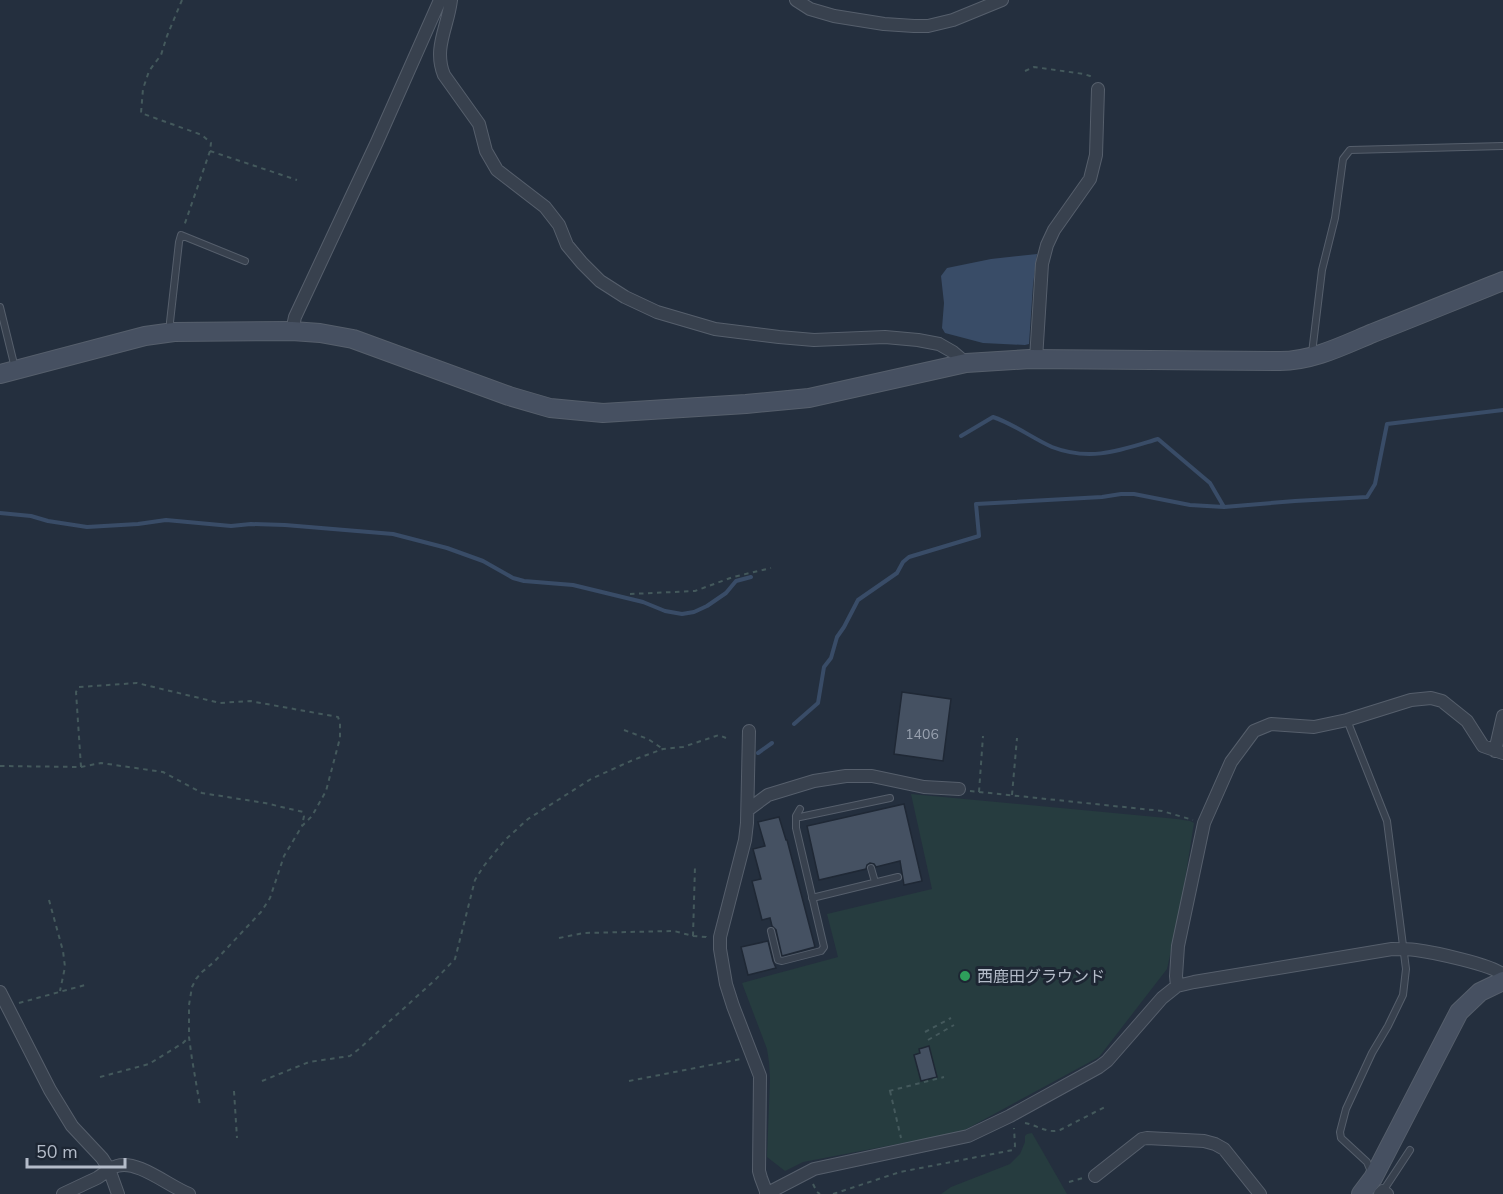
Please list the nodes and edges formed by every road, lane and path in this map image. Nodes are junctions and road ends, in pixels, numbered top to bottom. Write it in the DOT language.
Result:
graph roads {
  1 [pos="182,0"];
  2 [pos="440,0"];
  3 [pos="451,0"];
  4 [pos="796,0"];
  5 [pos="1002,0"];
  6 [pos="1025,71"];
  7 [pos="1098,89"];
  8 [pos="1503,146"];
  9 [pos="210,151"];
  10 [pos="297,180"];
  11 [pos="181,235"];
  12 [pos="245,261"];
  13 [pos="1503,281"];
  14 [pos="0,307"];
  15 [pos="292,331"];
  16 [pos="171,332"];
  17 [pos="1313,357"];
  18 [pos="1036,359"];
  19 [pos="966,363"];
  20 [pos="8,372"];
  21 [pos="771,568"];
  22 [pos="630,594"];
  23 [pos="1503,716"];
  24 [pos="1347,720"];
  25 [pos="624,730"];
  26 [pos="749,731"];
  27 [pos="983,736"];
  28 [pos="726,738"];
  29 [pos="1017,738"];
  30 [pos="663,749"];
  31 [pos="1499,752"];
  32 [pos="0,766"];
  33 [pos="81,767"];
  34 [pos="959,789"];
  35 [pos="979,792"];
  36 [pos="1012,795"];
  37 [pos="890,798"];
  38 [pos="748,809"];
  39 [pos="801,809"];
  40 [pos="796,816"];
  41 [pos="1204,823"];
  42 [pos="302,826"];
  43 [pos="695,866"];
  44 [pos="871,868"];
  45 [pos="897,877"];
  46 [pos="874,882"];
  47 [pos="812,898"];
  48 [pos="49,900"];
  49 [pos="771,931"];
  50 [pos="693,936"];
  51 [pos="560,938"];
  52 [pos="720,949"];
  53 [pos="1404,949"];
  54 [pos="1503,975"];
  55 [pos="1503,981"];
  56 [pos="85,985"];
  57 [pos="1178,986"];
  58 [pos="60,991"];
  59 [pos="0,992"];
  60 [pos="7,1006"];
  61 [pos="951,1018"];
  62 [pos="954,1025"];
  63 [pos="925,1032"];
  64 [pos="189,1036"];
  65 [pos="927,1040"];
  66 [pos="753,1057"];
  67 [pos="100,1077"];
  68 [pos="944,1077"];
  69 [pos="262,1081"];
  70 [pos="629,1081"];
  71 [pos="234,1091"];
  72 [pos="200,1106"];
  73 [pos="1105,1107"];
  74 [pos="1011,1120"];
  75 [pos="237,1138"];
  76 [pos="902,1140"];
  77 [pos="1410,1150"];
  78 [pos="109,1169"];
  79 [pos="1095,1176"];
  80 [pos="1381,1189"];
  81 [pos="63,1194"];
  82 [pos="118,1194"];
  83 [pos="189,1194"];
  84 [pos="767,1194"];
  85 [pos="833,1194"];
  86 [pos="1260,1194"];
  87 [pos="1361,1194"];
  1 -- 9 [label="path"];
  2 -- 15 [label="street"];
  3 -- 19 [label="street"];
  4 -- 5 [label="street"];
  6 -- 7 [label="path"];
  7 -- 18 [label="street"];
  8 -- 17 [label="lane"];
  9 -- 10 [label="path"];
  9 -- 11 [label="path"];
  11 -- 12 [label="lane"];
  11 -- 16 [label="lane"];
  13 -- 17 [label="street"];
  14 -- 20 [label="lane"];
  15 -- 16 [label="street"];
  15 -- 19 [label="street"];
  16 -- 20 [label="street"];
  17 -- 18 [label="street"];
  18 -- 19 [label="street"];
  21 -- 22 [label="path"];
  23 -- 31 [label="street"];
  24 -- 31 [label="street"];
  24 -- 41 [label="street"];
  24 -- 53 [label="lane"];
  25 -- 30 [label="path"];
  26 -- 38 [label="street"];
  27 -- 35 [label="path"];
  28 -- 30 [label="path"];
  29 -- 36 [label="path"];
  30 -- 69 [label="path"];
  32 -- 33 [label="path"];
  33 -- 42 [label="path"];
  33 -- 42 [label="path"];
  34 -- 35 [label="path"];
  34 -- 38 [label="street"];
  35 -- 36 [label="path"];
  36 -- 41 [label="path"];
  37 -- 40 [label="lane"];
  38 -- 52 [label="street"];
  39 -- 40 [label="lane"];
  40 -- 47 [label="lane"];
  41 -- 57 [label="street"];
  42 -- 64 [label="path"];
  43 -- 50 [label="path"];
  44 -- 46 [label="lane"];
  45 -- 46 [label="lane"];
  46 -- 47 [label="lane"];
  47 -- 49 [label="lane"];
  48 -- 58 [label="path"];
  50 -- 51 [label="path"];
  50 -- 52 [label="path"];
  52 -- 66 [label="street"];
  53 -- 54 [label="street"];
  53 -- 57 [label="street"];
  53 -- 80 [label="lane"];
  55 -- 80 [label="street"];
  56 -- 58 [label="path"];
  57 -- 74 [label="street"];
  58 -- 60 [label="path"];
  59 -- 60 [label="street"];
  60 -- 78 [label="street"];
  61 -- 63 [label="path"];
  62 -- 65 [label="path"];
  64 -- 67 [label="path"];
  64 -- 72 [label="path"];
  66 -- 70 [label="path"];
  66 -- 84 [label="street"];
  68 -- 76 [label="path"];
  71 -- 75 [label="path"];
  73 -- 74 [label="path"];
  74 -- 84 [label="street"];
  74 -- 85 [label="path"];
  77 -- 80 [label="lane"];
  78 -- 81 [label="street"];
  78 -- 82 [label="street"];
  78 -- 83 [label="street"];
  79 -- 86 [label="street"];
  80 -- 87 [label="street"];
}
